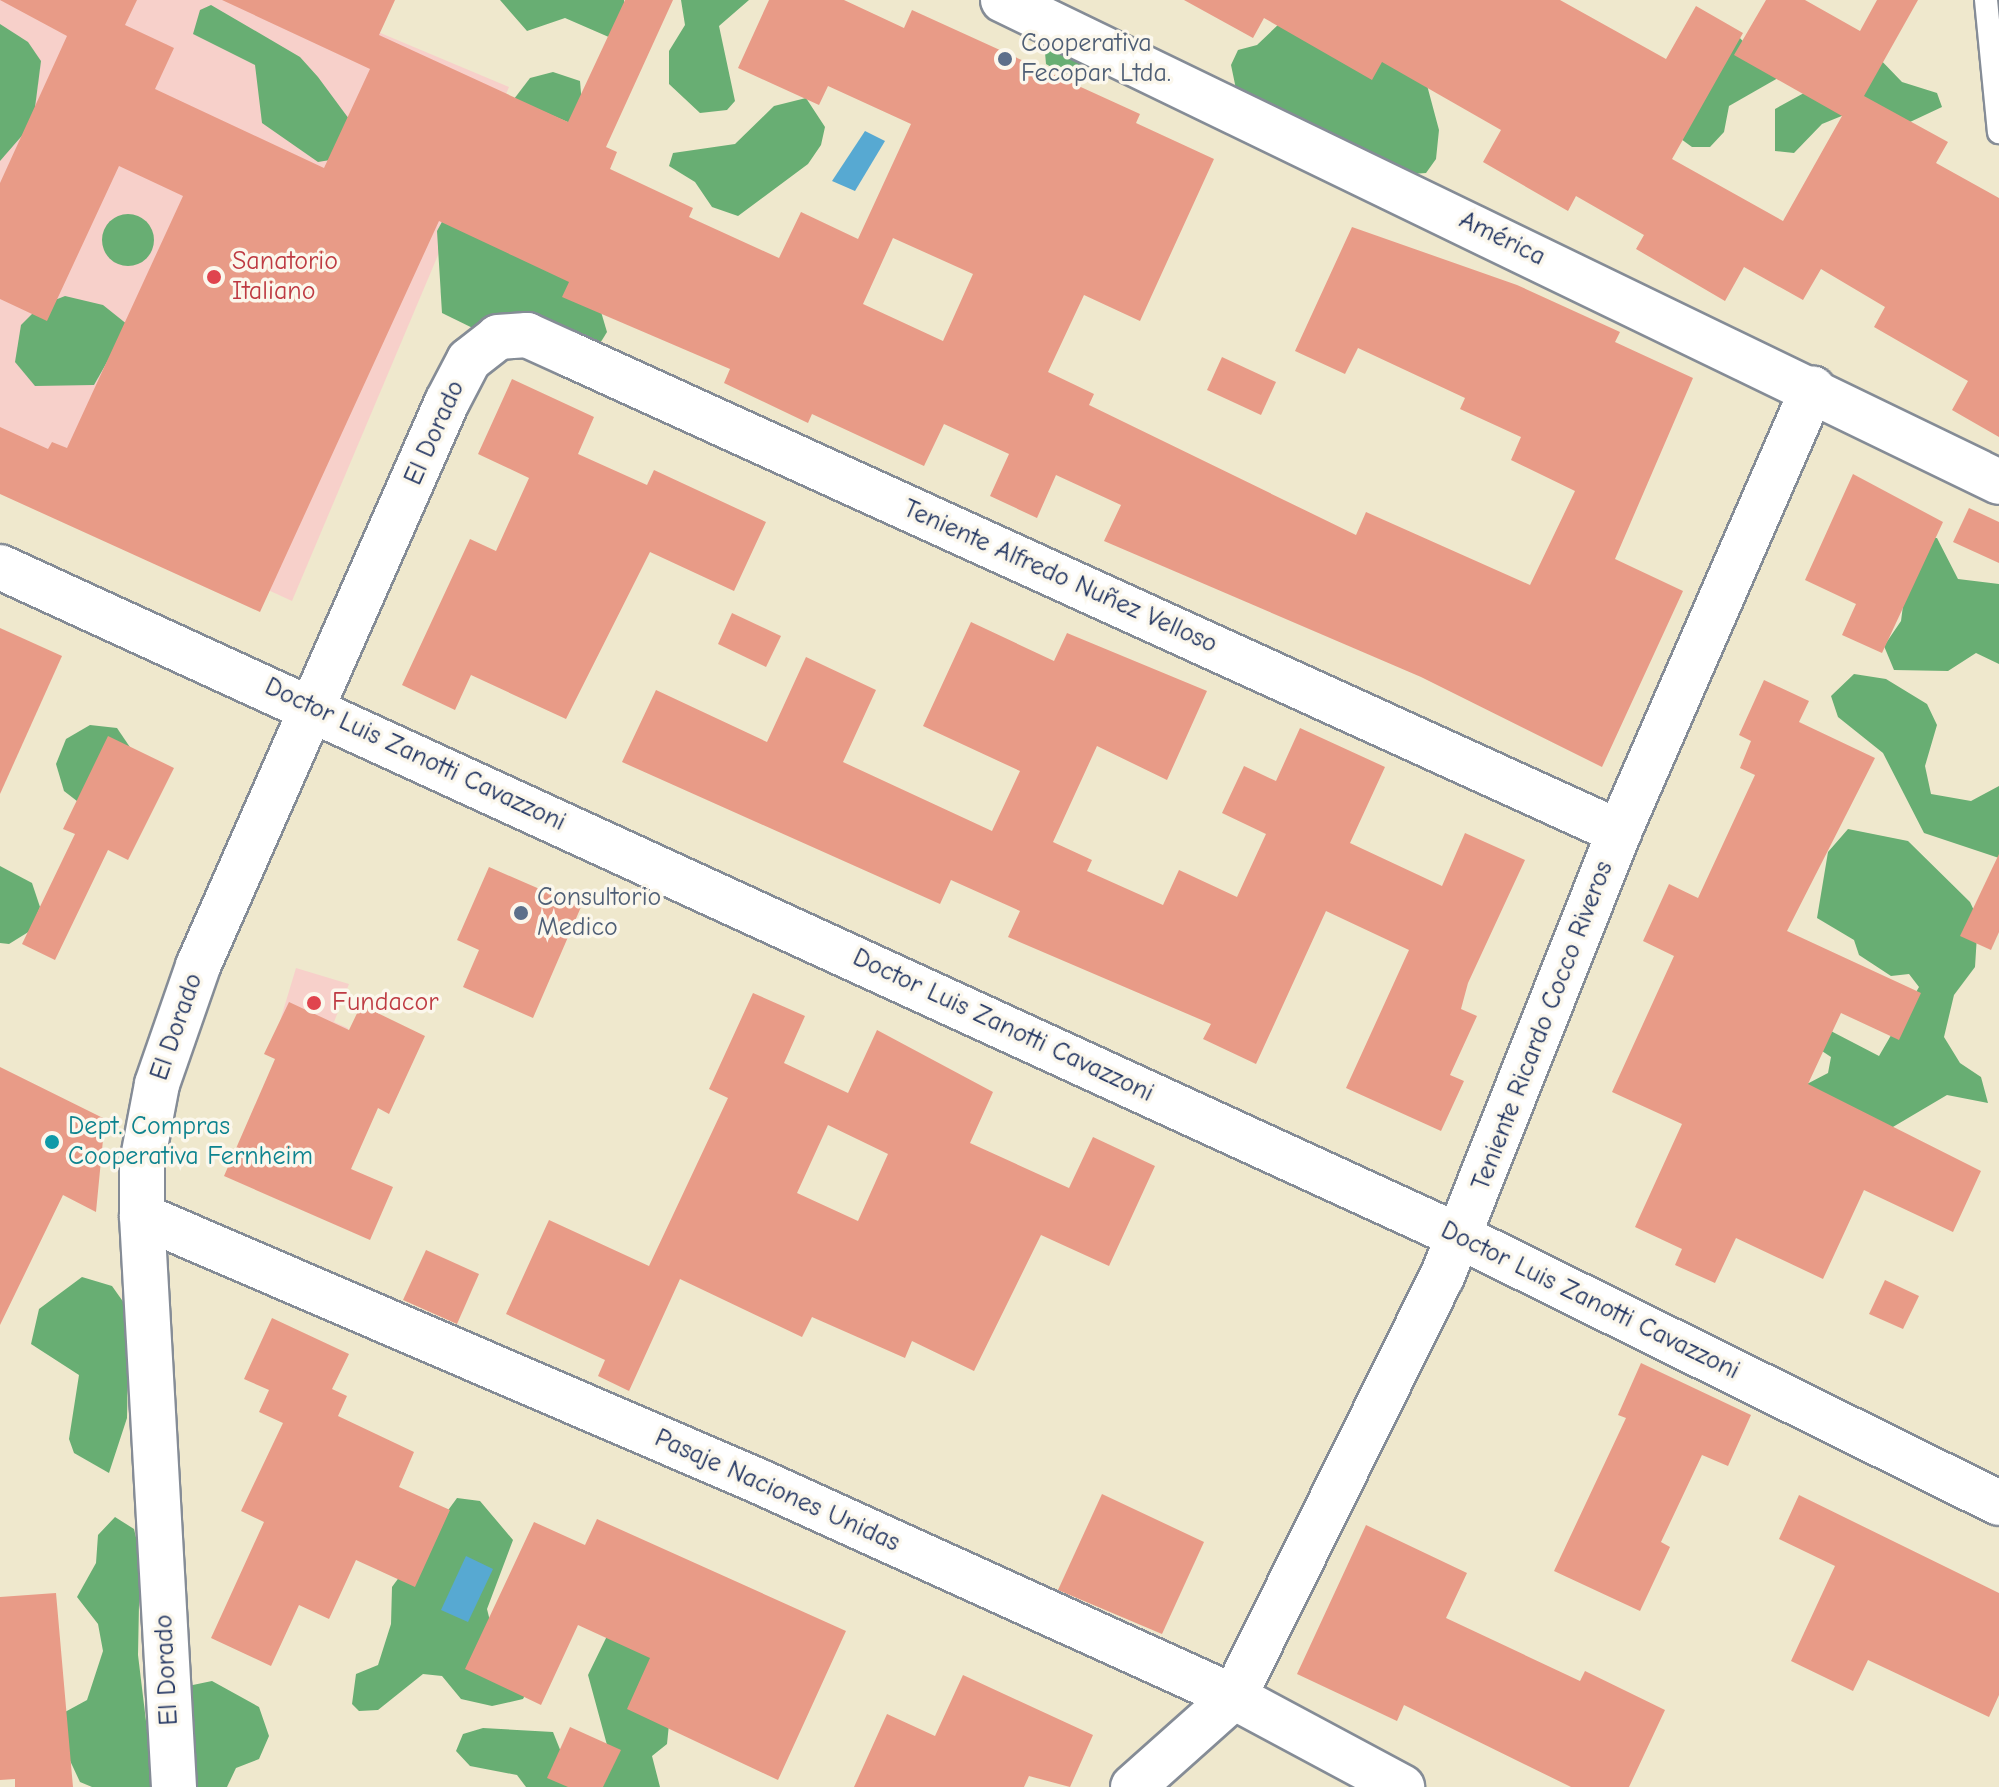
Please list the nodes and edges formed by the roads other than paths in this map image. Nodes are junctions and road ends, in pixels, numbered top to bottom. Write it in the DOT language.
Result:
graph roads {
  1 [pos="1003,0"];
  2 [pos="1986,0"];
  3 [pos="1999,132"];
  4 [pos="498,337"];
  5 [pos="1813,389"];
  6 [pos="1999,482"];
  7 [pos="0,567"];
  8 [pos="317,710"];
  9 [pos="1619,832"];
  10 [pos="142,1216"];
  11 [pos="1461,1237"];
  12 [pos="1999,1503"];
  13 [pos="1234,1697"];
  14 [pos="174,1787"];
  15 [pos="1133,1787"];
  16 [pos="1402,1787"];
  1 -- 5 [label="street, América"];
  2 -- 3 [label="lane"];
  4 -- 8 [label="street, El Dorado"];
  4 -- 9 [label="street, Teniente Alfredo Nuñez Velloso"];
  5 -- 6 [label="street, América"];
  5 -- 9 [label="street, Teniente Ricardo Cocco Riveros"];
  7 -- 8 [label="street, Doctor Luis Zanotti Cavazzoni"];
  8 -- 10 [label="street, El Dorado"];
  8 -- 11 [label="street, Doctor Luis Zanotti Cavazzoni"];
  9 -- 11 [label="street, Teniente Ricardo Cocco Riveros"];
  10 -- 13 [label="street, Pasaje Naciones Unidas"];
  10 -- 14 [label="street, El Dorado"];
  11 -- 12 [label="street, Doctor Luis Zanotti Cavazzoni"];
  11 -- 13 [label="street, Teniente Ricardo Cocco Riveros"];
  13 -- 15 [label="street"];
  13 -- 16 [label="street, Pasaje Naciones Unidas"];
}
